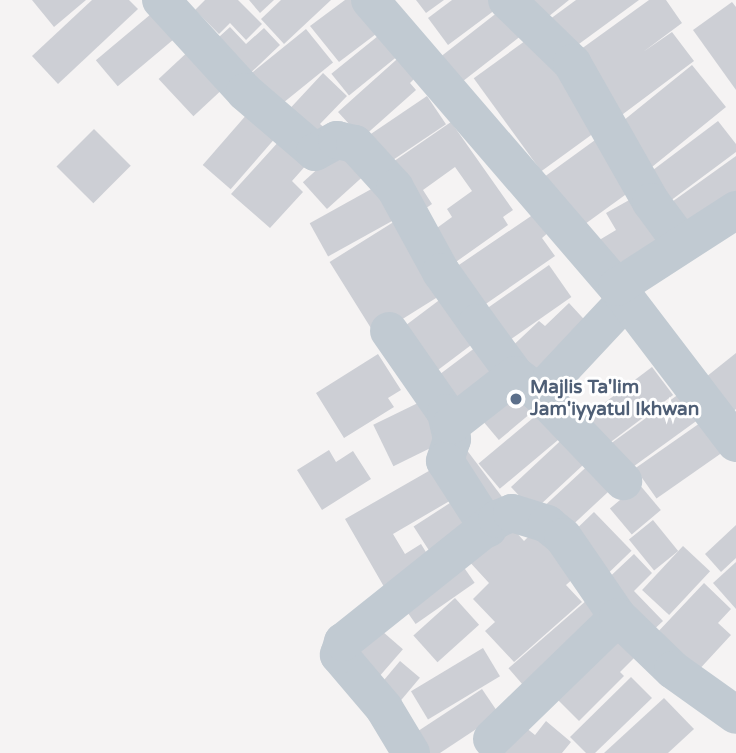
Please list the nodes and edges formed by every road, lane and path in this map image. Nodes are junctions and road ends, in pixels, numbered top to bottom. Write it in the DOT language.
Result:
graph roads {
  1 [pos="161,0"];
  2 [pos="370,0"];
  3 [pos="507,0"];
  4 [pos="736,210"];
  5 [pos="682,244"];
  6 [pos="622,293"];
  7 [pos="388,331"];
  8 [pos="527,384"];
  9 [pos="451,425"];
  10 [pos="736,443"];
  11 [pos="623,481"];
  12 [pos="488,528"];
  13 [pos="618,617"];
  14 [pos="736,715"];
  15 [pos="492,739"];
  16 [pos="411,753"];
  1 -- 8 [label="street"];
  2 -- 6 [label="street"];
  3 -- 5 [label="street"];
  4 -- 5 [label="street"];
  5 -- 6 [label="street"];
  6 -- 8 [label="street"];
  6 -- 10 [label="street"];
  7 -- 9 [label="street"];
  8 -- 9 [label="street"];
  8 -- 11 [label="street"];
  9 -- 12 [label="street"];
  12 -- 13 [label="street"];
  12 -- 16 [label="street"];
  13 -- 14 [label="street"];
  13 -- 15 [label="street"];
}
